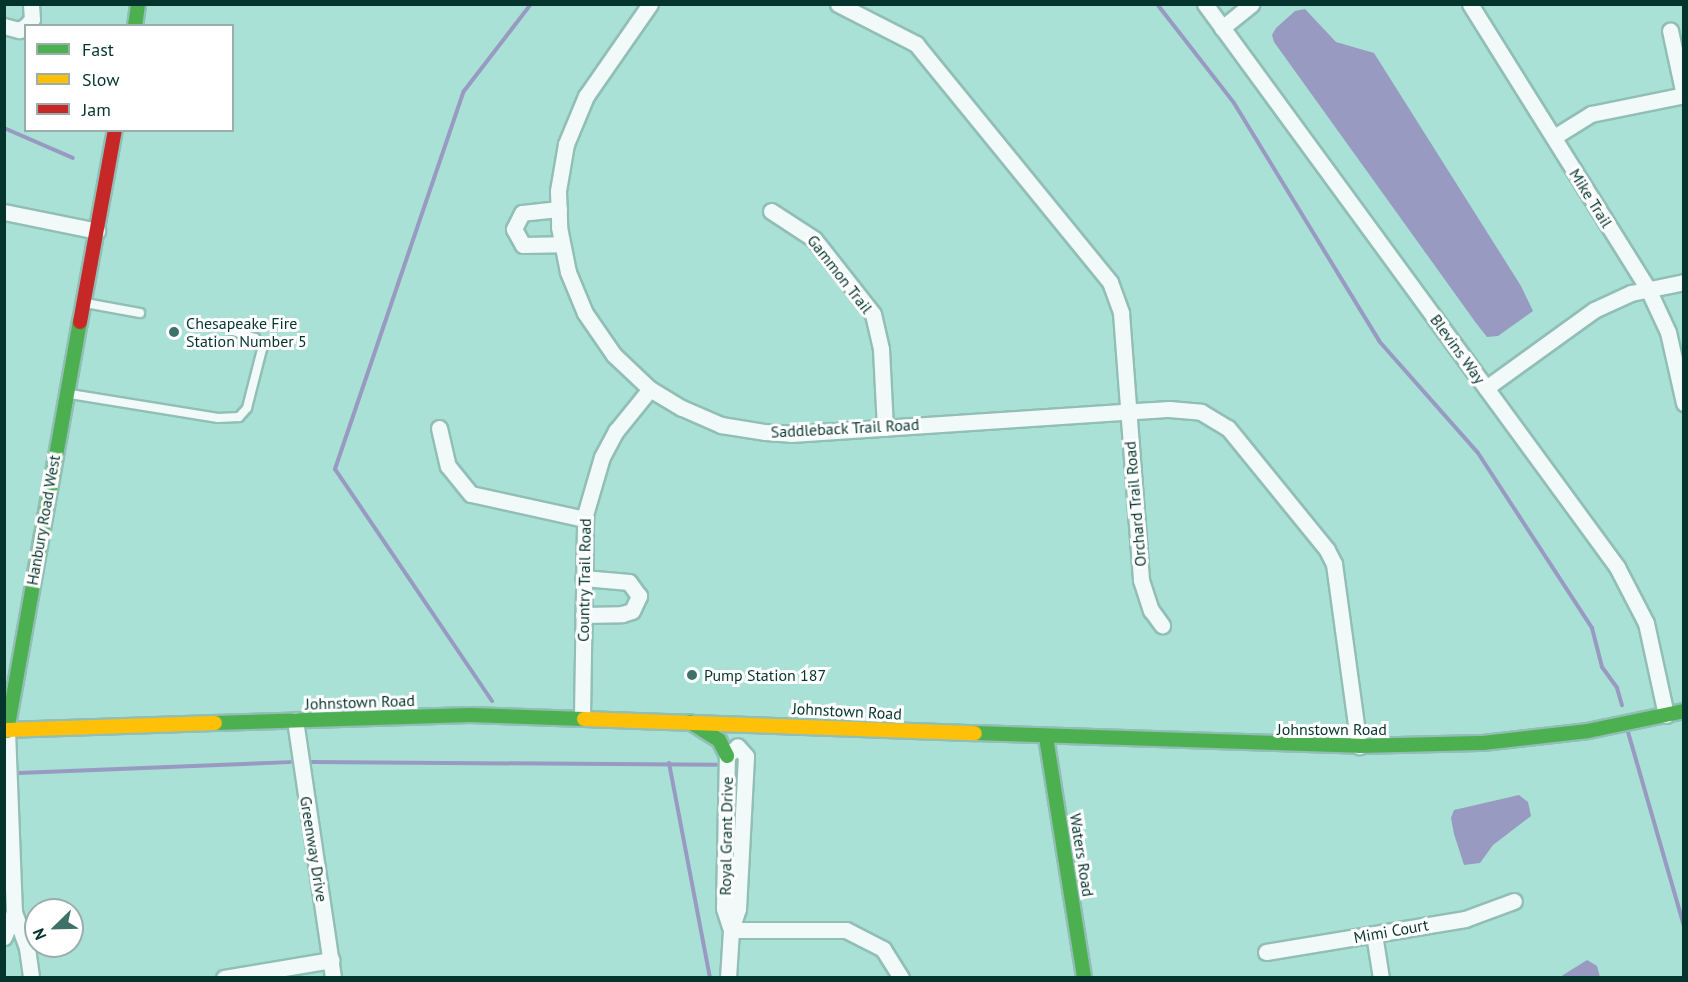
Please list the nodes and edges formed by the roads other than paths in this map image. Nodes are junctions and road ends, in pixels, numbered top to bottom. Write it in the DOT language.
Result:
graph roads {
  1 [pos="32,4"];
  2 [pos="138,4"];
  3 [pos="650,4"];
  4 [pos="838,4"];
  5 [pos="1205,4"];
  6 [pos="1252,4"];
  7 [pos="1470,4"];
  8 [pos="28,24"];
  9 [pos="135,24"];
  10 [pos="4,26"];
  11 [pos="24,27"];
  12 [pos="1222,28"];
  13 [pos="1670,30"];
  14 [pos="1683,95"];
  15 [pos="115,132"];
  16 [pos="1554,137"];
  17 [pos="559,209"];
  18 [pos="771,211"];
  19 [pos="4,212"];
  20 [pos="97,231"];
  21 [pos="562,243"];
  22 [pos="1683,282"];
  23 [pos="1648,289"];
  24 [pos="83,303"];
  25 [pos="140,313"];
  26 [pos="233,331"];
  27 [pos="650,388"];
  28 [pos="1486,388"];
  29 [pos="66,393"];
  30 [pos="1683,404"];
  31 [pos="1128,413"];
  32 [pos="885,428"];
  33 [pos="439,429"];
  34 [pos="585,519"];
  35 [pos="583,578"];
  36 [pos="583,615"];
  37 [pos="1162,625"];
  38 [pos="1683,711"];
  39 [pos="1666,715"];
  40 [pos="582,717"];
  41 [pos="295,720"];
  42 [pos="689,721"];
  43 [pos="738,723"];
  44 [pos="5,731"];
  45 [pos="1046,737"];
  46 [pos="1359,746"];
  47 [pos="732,751"];
  48 [pos="1514,901"];
  49 [pos="14,912"];
  50 [pos="731,930"];
  51 [pos="1374,934"];
  52 [pos="4,937"];
  53 [pos="1266,952"];
  54 [pos="331,960"];
  55 [pos="31,978"];
  56 [pos="224,978"];
  57 [pos="333,978"];
  58 [pos="728,978"];
  59 [pos="901,978"];
  60 [pos="1084,978"];
  61 [pos="1381,978"];
  1 -- 8 [label="street"];
  2 -- 9 [label="main road"];
  3 -- 17 [label="street, Saddleback Trail Road"];
  4 -- 31 [label="street"];
  5 -- 12 [label="street, Blevins Way"];
  6 -- 12 [label="street"];
  7 -- 16 [label="street, Mike Trail"];
  10 -- 11 [label="street"];
  12 -- 28 [label="street, Blevins Way"];
  13 -- 14 [label="street"];
  14 -- 16 [label="street"];
  15 -- 20 [label="main road, Hanbury Road West"];
  16 -- 23 [label="street, Mike Trail"];
  17 -- 21 [label="street, Saddleback Trail Road"];
  17 -- 21 [label="street"];
  18 -- 32 [label="street, Gammon Trail"];
  19 -- 20 [label="street"];
  20 -- 24 [label="main road, Hanbury Road West"];
  21 -- 27 [label="street, Saddleback Trail Road"];
  22 -- 23 [label="street"];
  23 -- 28 [label="street"];
  23 -- 30 [label="street, Mike Trail"];
  24 -- 25 [label="lane"];
  24 -- 29 [label="main road, Hanbury Road West"];
  26 -- 29 [label="lane"];
  27 -- 32 [label="street, Saddleback Trail Road"];
  27 -- 34 [label="street, Country Trail Road"];
  28 -- 39 [label="street, Blevins Way"];
  29 -- 44 [label="main road, Hanbury Road West"];
  31 -- 32 [label="street, Saddleback Trail Road"];
  31 -- 37 [label="street, Orchard Trail Road"];
  31 -- 46 [label="street, Saddleback Trail Road"];
  33 -- 34 [label="street"];
  34 -- 35 [label="street, Country Trail Road"];
  35 -- 36 [label="street, Country Trail Road"];
  35 -- 36 [label="street"];
  36 -- 40 [label="street, Country Trail Road"];
  38 -- 39 [label="main road, Johnstown Road"];
  39 -- 46 [label="main road, Johnstown Road"];
  40 -- 41 [label="main road, Johnstown Road"];
  40 -- 42 [label="main road, Johnstown Road"];
  41 -- 44 [label="main road, Johnstown Road"];
  41 -- 54 [label="street, Greenway Drive"];
  42 -- 43 [label="main road, Johnstown Road"];
  42 -- 47 [label="main road"];
  43 -- 45 [label="main road, Johnstown Road"];
  43 -- 47 [label="street, Royal Grant Drive"];
  44 -- 49 [label="street, Hanbury Road West"];
  45 -- 46 [label="main road, Johnstown Road"];
  45 -- 60 [label="main road, Waters Road"];
  47 -- 50 [label="street, Royal Grant Drive"];
  48 -- 51 [label="street, Mimi Court"];
  49 -- 52 [label="street, Hanbury Road West"];
  49 -- 55 [label="street, Hanbury Road West"];
  50 -- 58 [label="street, Royal Grant Drive"];
  50 -- 59 [label="street"];
  51 -- 53 [label="street, Mimi Court"];
  51 -- 61 [label="street"];
  54 -- 56 [label="street"];
  54 -- 57 [label="street, Greenway Drive"];
}
